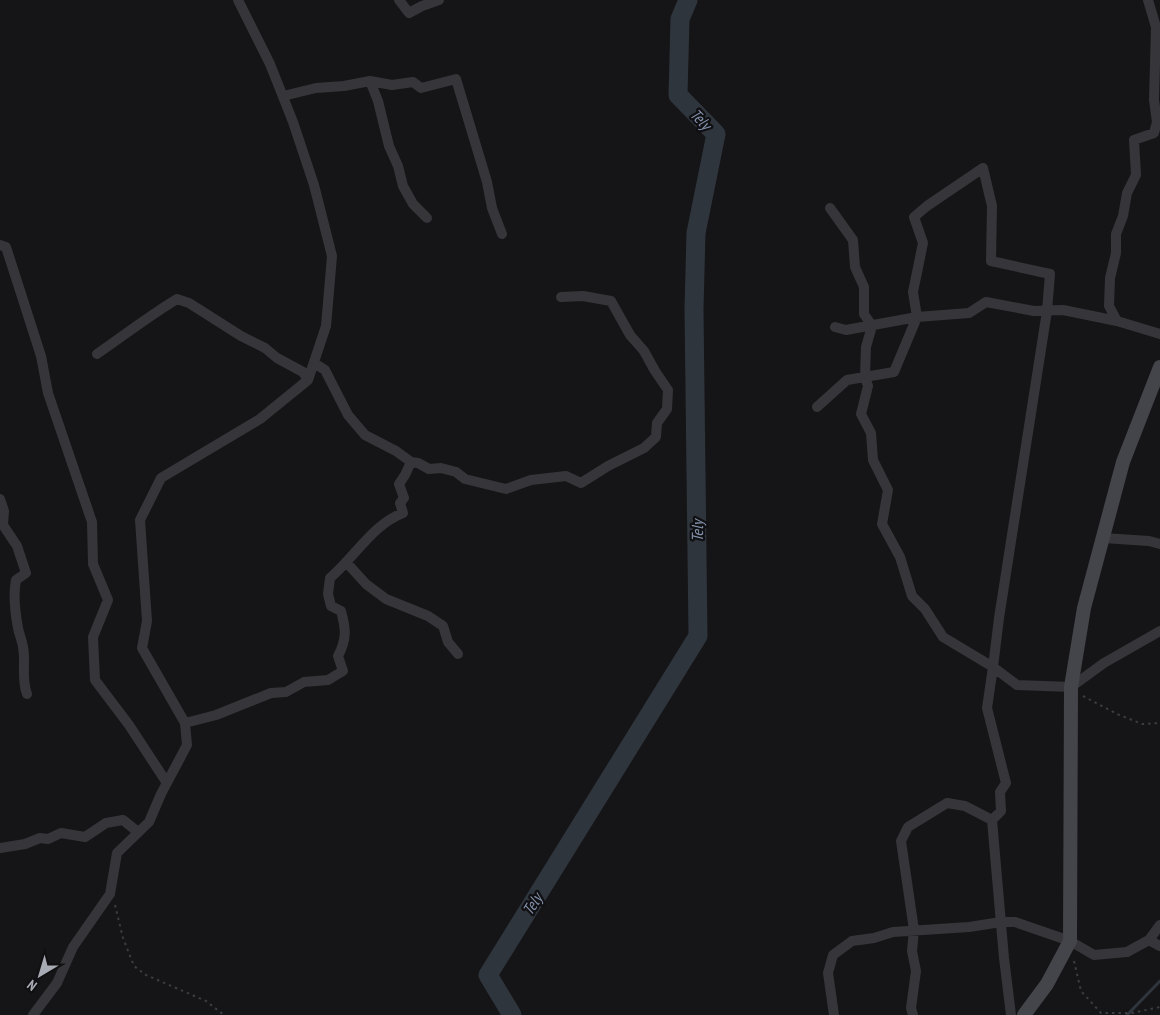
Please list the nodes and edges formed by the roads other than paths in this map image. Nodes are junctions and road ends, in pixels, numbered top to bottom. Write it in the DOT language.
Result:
graph roads {
  1 [pos="238,0"];
  2 [pos="399,0"];
  3 [pos="439,0"];
  4 [pos="1148,0"];
  5 [pos="370,81"];
  6 [pos="283,96"];
  7 [pos="830,208"];
  8 [pos="426,218"];
  9 [pos="502,234"];
  10 [pos="0,245"];
  11 [pos="561,297"];
  12 [pos="1047,311"];
  13 [pos="917,317"];
  14 [pos="1117,321"];
  15 [pos="872,326"];
  16 [pos="835,327"];
  17 [pos="1160,334"];
  18 [pos="97,354"];
  19 [pos="314,363"];
  20 [pos="1160,367"];
  21 [pos="865,377"];
  22 [pos="308,380"];
  23 [pos="817,407"];
  24 [pos="410,462"];
  25 [pos="0,499"];
  26 [pos="1103,538"];
  27 [pos="1160,544"];
  28 [pos="346,562"];
  29 [pos="1160,630"];
  30 [pos="458,654"];
  31 [pos="993,667"];
  32 [pos="1070,688"];
  33 [pos="27,694"];
  34 [pos="185,723"];
  35 [pos="167,783"];
  36 [pos="992,820"];
  37 [pos="138,832"];
  38 [pos="0,848"];
  39 [pos="1001,922"];
  40 [pos="1160,925"];
  41 [pos="914,930"];
  42 [pos="1149,940"];
  43 [pos="1070,941"];
  44 [pos="1160,946"];
  45 [pos="33,1015"];
  46 [pos="834,1015"];
  47 [pos="912,1015"];
  48 [pos="1011,1015"];
  49 [pos="1024,1015"];
  1 -- 6 [label="street"];
  2 -- 3 [label="street"];
  4 -- 14 [label="street"];
  5 -- 6 [label="street"];
  5 -- 8 [label="street"];
  5 -- 9 [label="street"];
  6 -- 19 [label="street"];
  7 -- 15 [label="street"];
  10 -- 35 [label="street"];
  11 -- 24 [label="street"];
  12 -- 13 [label="street"];
  12 -- 13 [label="street"];
  12 -- 14 [label="street"];
  12 -- 31 [label="street"];
  13 -- 15 [label="street"];
  13 -- 21 [label="street"];
  14 -- 17 [label="street"];
  15 -- 16 [label="street"];
  15 -- 21 [label="street"];
  18 -- 22 [label="street"];
  19 -- 22 [label="street"];
  19 -- 24 [label="street"];
  20 -- 26 [label="street"];
  21 -- 23 [label="street"];
  21 -- 31 [label="street"];
  22 -- 34 [label="street"];
  24 -- 28 [label="street"];
  25 -- 33 [label="street"];
  26 -- 27 [label="street"];
  26 -- 32 [label="street"];
  28 -- 30 [label="street"];
  28 -- 34 [label="street"];
  29 -- 32 [label="street"];
  31 -- 32 [label="street"];
  31 -- 36 [label="street"];
  32 -- 43 [label="street"];
  34 -- 35 [label="street"];
  35 -- 37 [label="street"];
  36 -- 39 [label="street"];
  36 -- 41 [label="street"];
  37 -- 38 [label="street"];
  37 -- 45 [label="street"];
  39 -- 41 [label="street"];
  39 -- 43 [label="street"];
  39 -- 48 [label="street"];
  40 -- 42 [label="street"];
  41 -- 46 [label="street"];
  41 -- 47 [label="street"];
  42 -- 43 [label="street"];
  42 -- 44 [label="street"];
  43 -- 49 [label="street"];
}
